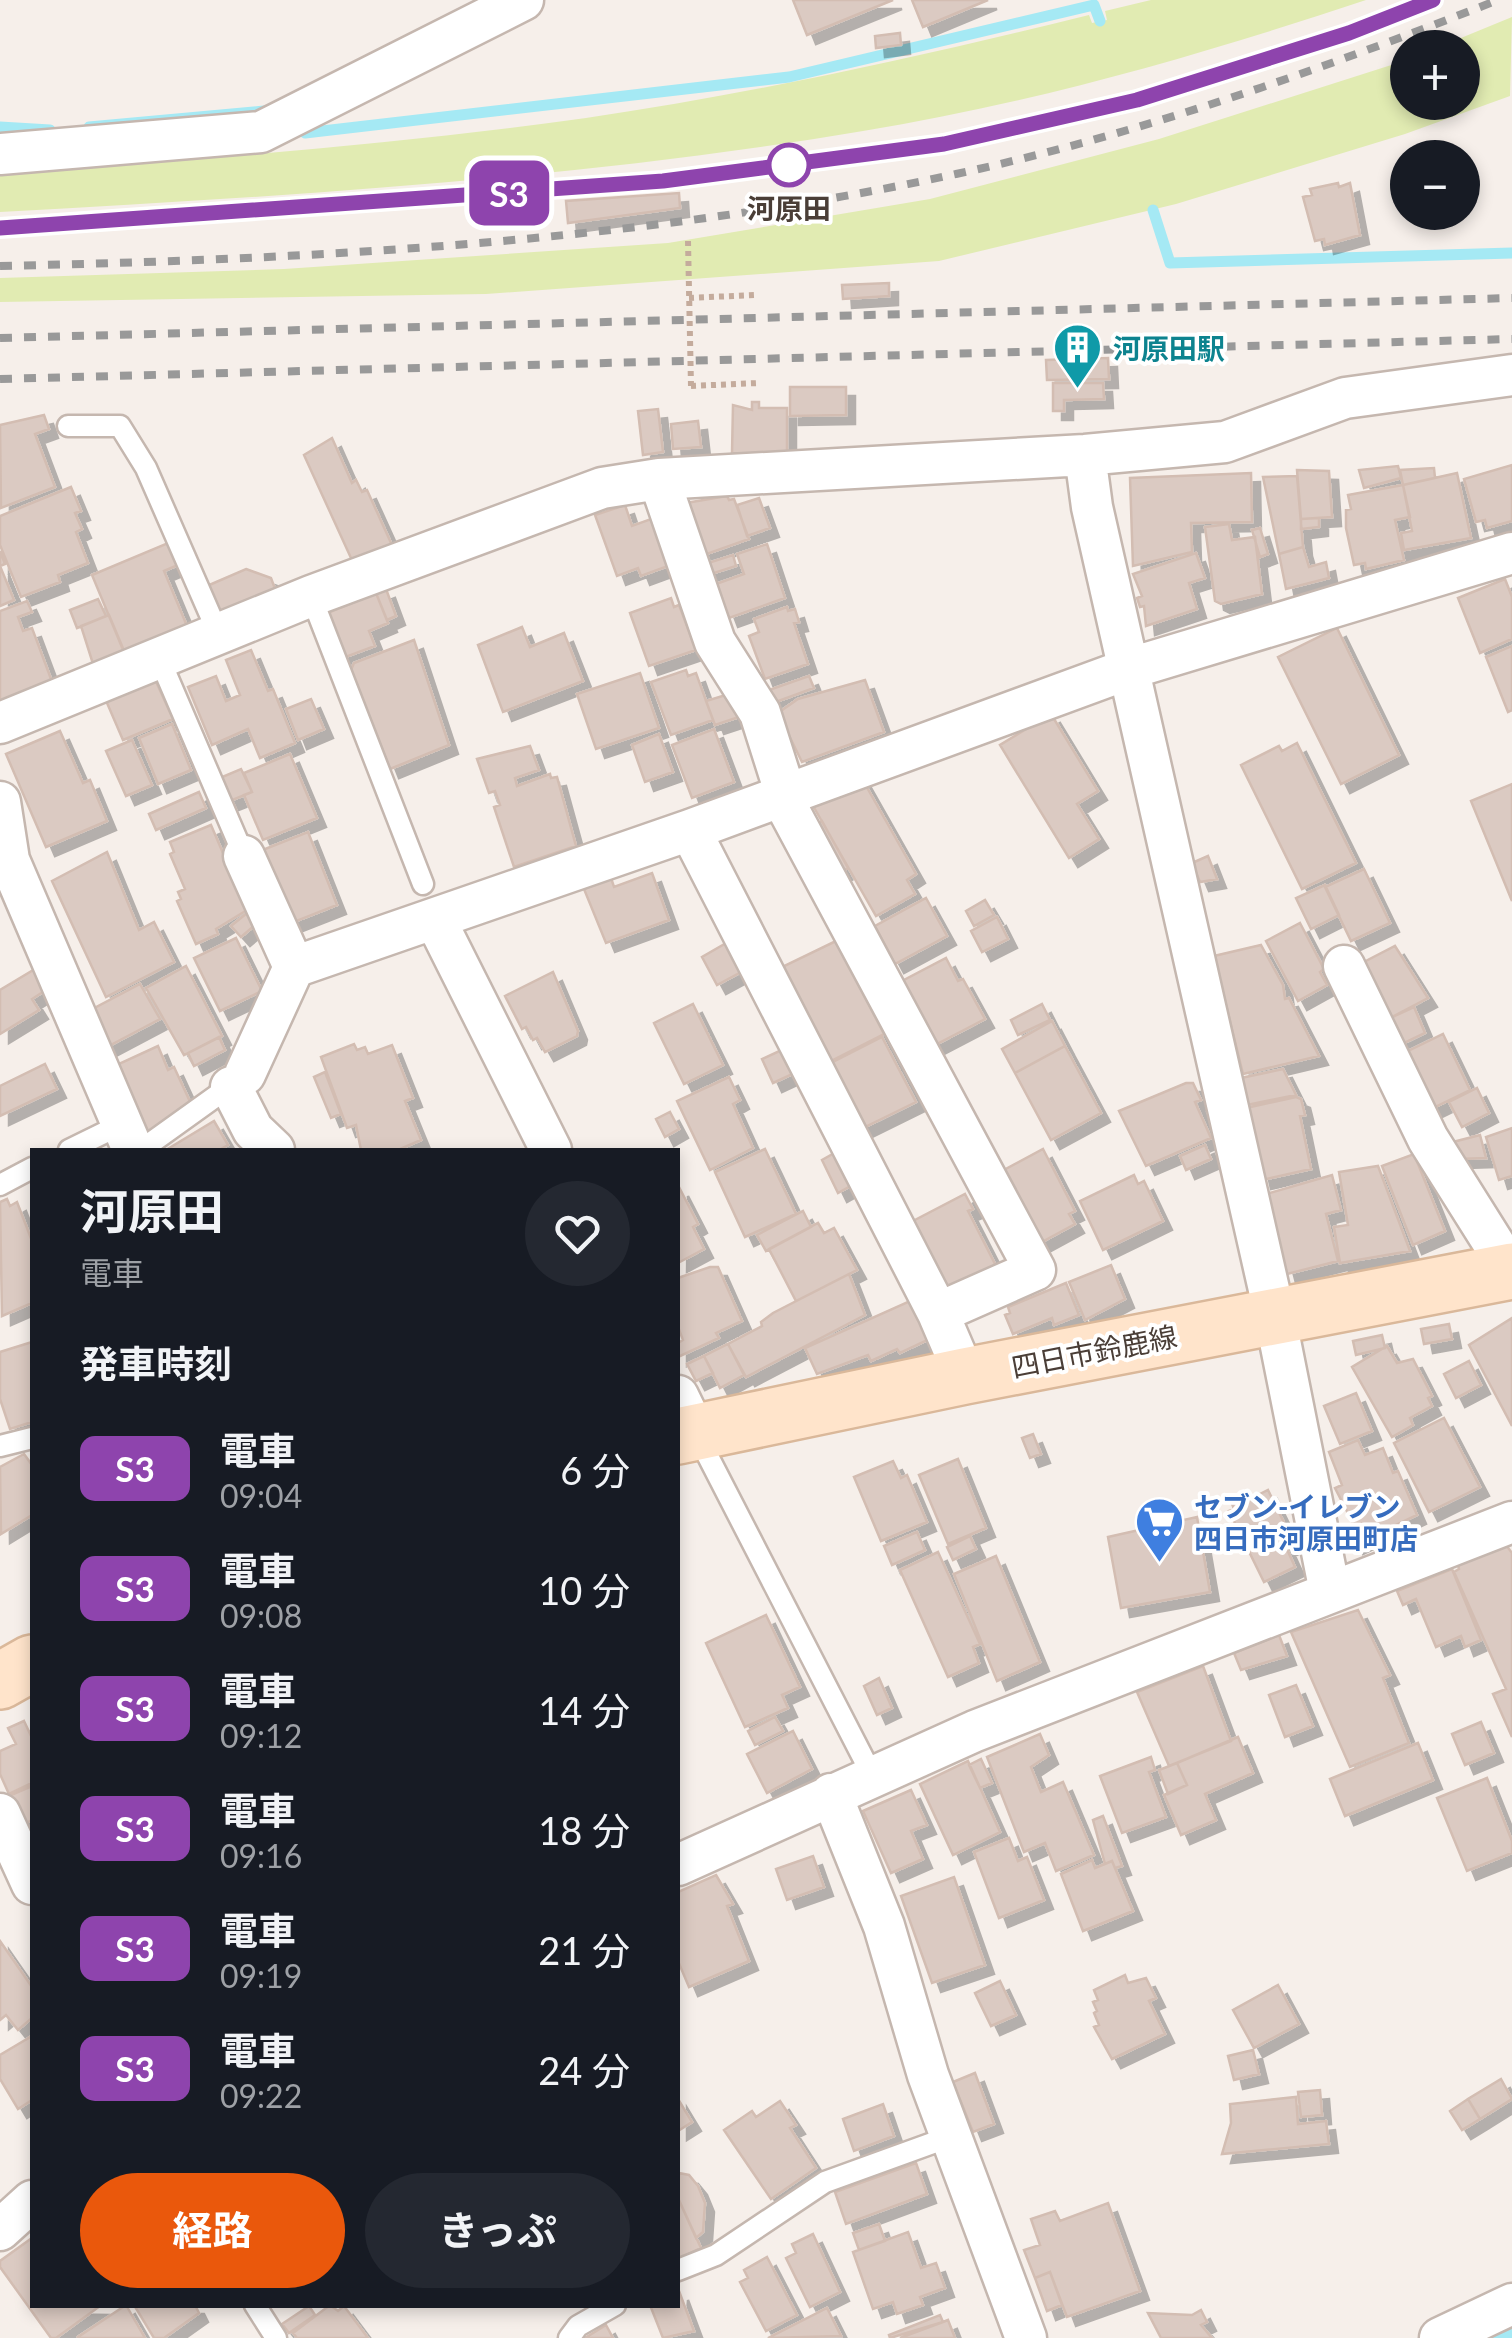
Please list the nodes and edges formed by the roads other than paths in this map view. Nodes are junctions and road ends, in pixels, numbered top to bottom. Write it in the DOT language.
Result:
graph roads {
  1 [pos="523,0"];
  2 [pos="0,154"];
  3 [pos="1512,375"];
  4 [pos="68,426"];
  5 [pos="1085,454"];
  6 [pos="659,479"];
  7 [pos="1512,553"];
  8 [pos="310,596"];
  9 [pos="219,635"];
  10 [pos="160,660"];
  11 [pos="1131,668"];
  12 [pos="0,724"];
  13 [pos="782,793"];
  14 [pos="0,802"];
  15 [pos="690,830"];
  16 [pos="4,855"];
  17 [pos="244,856"];
  18 [pos="430,902"];
  19 [pos="1344,966"];
  20 [pos="294,967"];
  21 [pos="238,1080"];
  22 [pos="132,1141"];
  23 [pos="83,1148"];
  24 [pos="272,1148"];
  25 [pos="550,1148"];
  26 [pos="30,1169"];
  27 [pos="0,1185"];
  28 [pos="1512,1271"];
  29 [pos="938,1313"];
  30 [pos="1274,1316"];
  31 [pos="964,1376"];
  32 [pos="684,1422"];
  33 [pos="30,1438"];
  34 [pos="0,1446"];
  35 [pos="1512,1522"];
  36 [pos="1330,1592"];
  37 [pos="30,1665"];
  38 [pos="0,1681"];
  39 [pos="872,1775"];
  40 [pos="831,1794"];
  41 [pos="0,1814"];
  42 [pos="680,1864"];
  43 [pos="30,1880"];
  44 [pos="952,2136"];
  45 [pos="680,2269"];
  46 [pos="1512,2304"];
  47 [pos="257,2308"];
  48 [pos="609,2308"];
  49 [pos="276,2338"];
  50 [pos="569,2338"];
  51 [pos="1026,2338"];
  52 [pos="1440,2338"];
  1 -- 2 [label="street"];
  3 -- 5 [label="street"];
  4 -- 9 [label="lane"];
  5 -- 6 [label="street"];
  5 -- 11 [label="street"];
  6 -- 8 [label="street"];
  6 -- 13 [label="street"];
  7 -- 11 [label="street"];
  8 -- 9 [label="street"];
  8 -- 18 [label="lane"];
  9 -- 10 [label="street"];
  10 -- 12 [label="street"];
  10 -- 17 [label="lane"];
  11 -- 13 [label="street"];
  11 -- 30 [label="street"];
  13 -- 15 [label="street"];
  13 -- 29 [label="street"];
  14 -- 16 [label="street"];
  15 -- 18 [label="street"];
  15 -- 29 [label="street"];
  16 -- 22 [label="street"];
  17 -- 20 [label="street"];
  18 -- 20 [label="street"];
  18 -- 25 [label="street"];
  19 -- 28 [label="street"];
  20 -- 21 [label="street"];
  21 -- 22 [label="lane"];
  21 -- 24 [label="street"];
  22 -- 23 [label="lane"];
  26 -- 27 [label="lane"];
  28 -- 30 [label="main road, 四日市鈴鹿線"];
  29 -- 31 [label="street"];
  30 -- 31 [label="main road, 四日市鈴鹿線"];
  30 -- 36 [label="street"];
  31 -- 32 [label="main road, 四日市鈴鹿線"];
  32 -- 39 [label="lane"];
  33 -- 34 [label="lane"];
  35 -- 36 [label="street"];
  36 -- 39 [label="street"];
  37 -- 38 [label="main road"];
  39 -- 40 [label="street"];
  40 -- 42 [label="street"];
  40 -- 44 [label="street"];
  41 -- 43 [label="street"];
  44 -- 45 [label="lane"];
  44 -- 51 [label="street"];
  46 -- 52 [label="street"];
  47 -- 49 [label="lane"];
  48 -- 50 [label="lane"];
}
